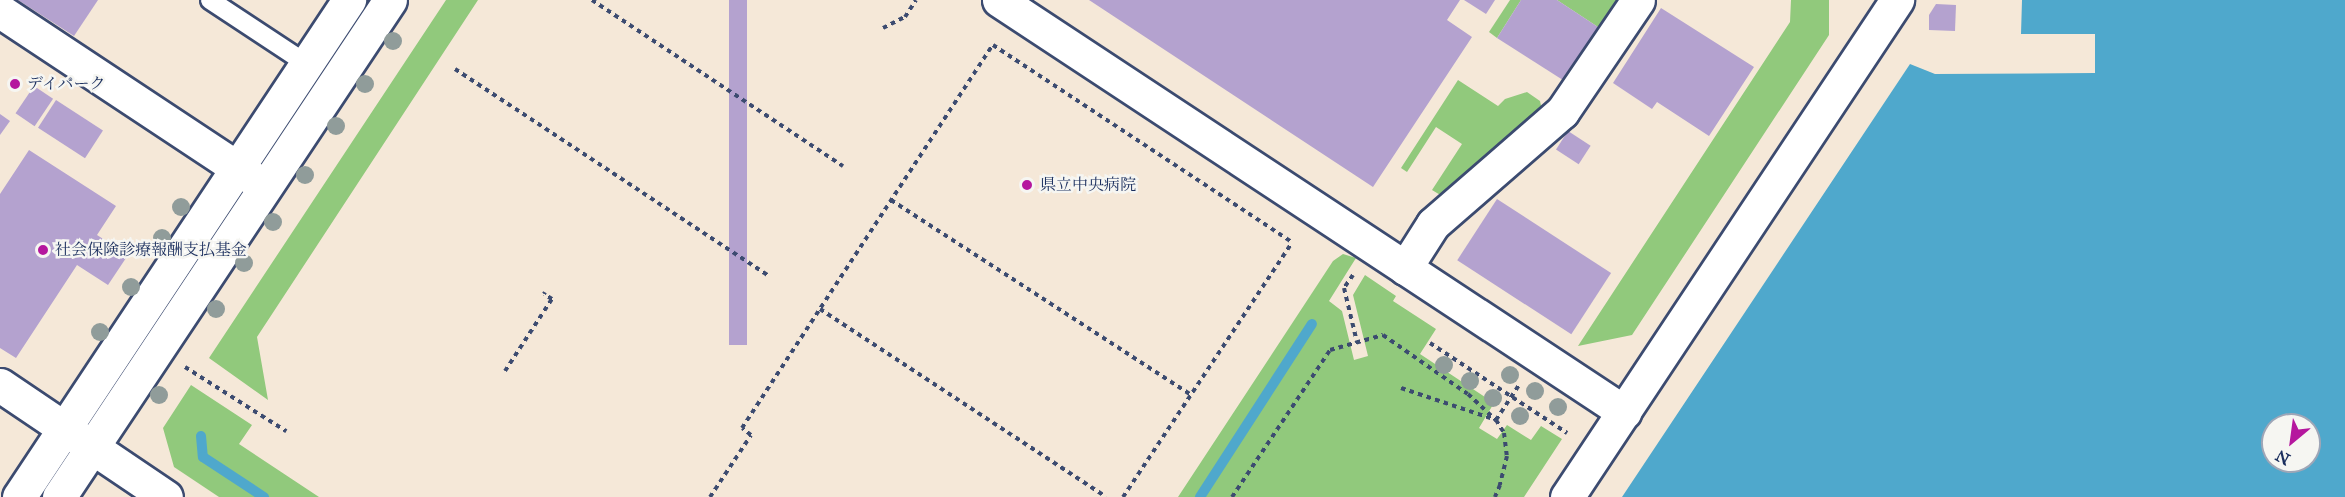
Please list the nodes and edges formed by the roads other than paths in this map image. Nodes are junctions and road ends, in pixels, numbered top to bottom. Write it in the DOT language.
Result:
graph roads {
  1 [pos="210,0"];
  2 [pos="349,0"];
  3 [pos="390,0"];
  4 [pos="999,0"];
  5 [pos="1638,0"];
  6 [pos="1897,0"];
  7 [pos="0,11"];
  8 [pos="308,64"];
  9 [pos="334,84"];
  10 [pos="237,169"];
  11 [pos="265,187"];
  12 [pos="1405,268"];
  13 [pos="0,385"];
  14 [pos="1624,412"];
  15 [pos="63,428"];
  16 [pos="92,447"];
  17 [pos="19,497"];
  18 [pos="59,497"];
  19 [pos="165,497"];
  20 [pos="1567,497"];
  1 -- 8 [label="lane"];
  2 -- 8 [label="street"];
  3 -- 9 [label="street"];
  4 -- 12 [label="street"];
  5 -- 12 [label="street"];
  6 -- 14 [label="street"];
  7 -- 10 [label="street"];
  8 -- 9 [label="lane"];
  8 -- 10 [label="street"];
  9 -- 11 [label="street"];
  10 -- 11 [label="street"];
  10 -- 15 [label="street"];
  11 -- 16 [label="street"];
  12 -- 14 [label="street"];
  13 -- 15 [label="street"];
  14 -- 20 [label="street"];
  15 -- 16 [label="street"];
  15 -- 17 [label="street"];
  16 -- 18 [label="street"];
  16 -- 19 [label="street"];
}
